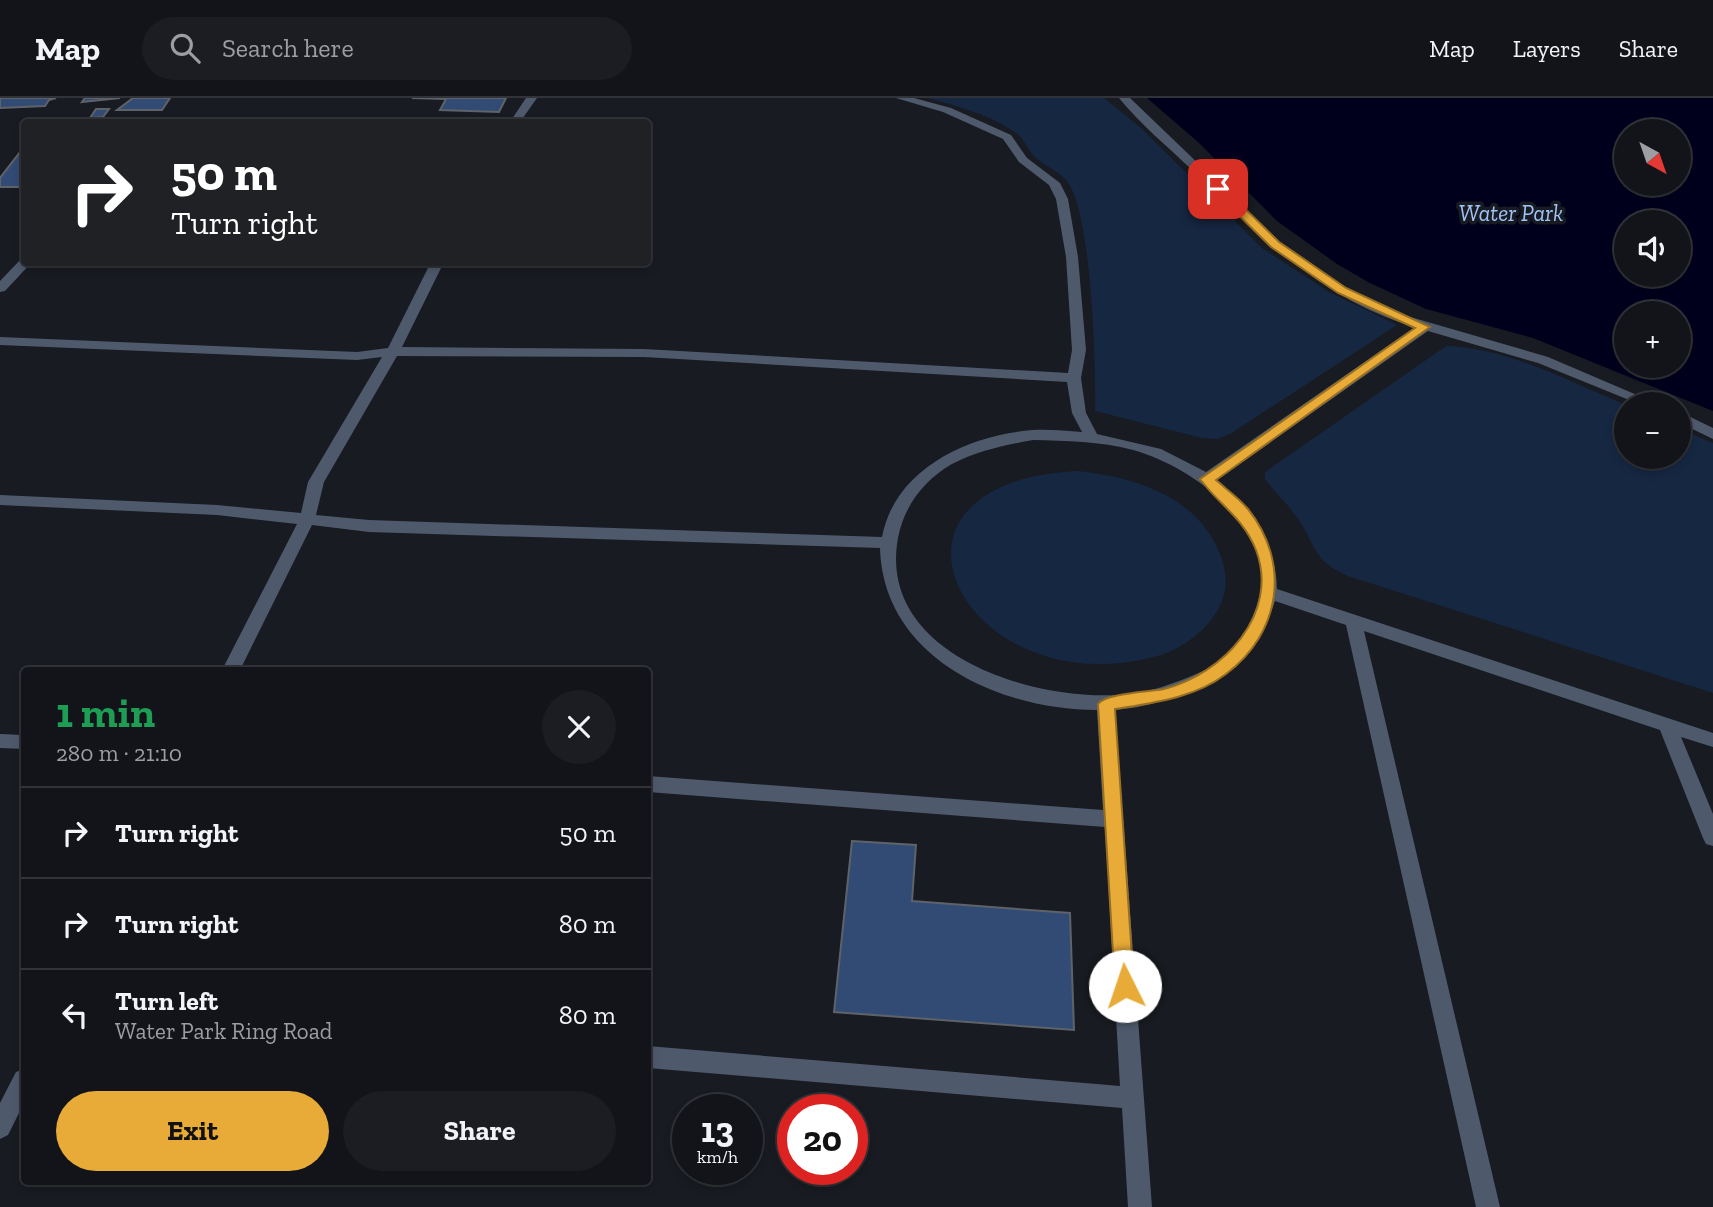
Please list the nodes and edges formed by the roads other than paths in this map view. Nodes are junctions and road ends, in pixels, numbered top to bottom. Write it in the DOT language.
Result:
graph roads {
  1 [pos="532,98"];
  2 [pos="901,98"];
  3 [pos="1124,98"];
  4 [pos="517,119"];
  5 [pos="22,266"];
  6 [pos="436,266"];
  7 [pos="0,288"];
  8 [pos="1424,327"];
  9 [pos="0,341"];
  10 [pos="394,349"];
  11 [pos="1074,378"];
  12 [pos="1622,392"];
  13 [pos="1691,423"];
  14 [pos="1713,434"];
  15 [pos="1091,436"];
  16 [pos="1207,479"];
  17 [pos="0,500"];
  18 [pos="307,520"];
  19 [pos="886,543"];
  20 [pos="1269,593"];
  21 [pos="1353,620"];
  22 [pos="233,667"];
  23 [pos="1106,704"];
  24 [pos="1667,725"];
  25 [pos="1713,740"];
  26 [pos="0,741"];
  27 [pos="21,742"];
  28 [pos="651,783"];
  29 [pos="1112,819"];
  30 [pos="1713,838"];
  31 [pos="651,1057"];
  32 [pos="21,1086"];
  33 [pos="1133,1098"];
  34 [pos="0,1127"];
  35 [pos="1140,1207"];
  36 [pos="1488,1207"];
  1 -- 4 [label="street"];
  2 -- 11 [label="street"];
  3 -- 8 [label="street"];
  5 -- 7 [label="street"];
  6 -- 10 [label="street"];
  8 -- 12 [label="street"];
  8 -- 16 [label="street"];
  9 -- 10 [label="street"];
  10 -- 11 [label="street"];
  10 -- 18 [label="street"];
  11 -- 15 [label="street"];
  13 -- 14 [label="street"];
  15 -- 16 [label="street"];
  15 -- 19 [label="street"];
  16 -- 20 [label="street"];
  17 -- 18 [label="street"];
  18 -- 19 [label="street"];
  18 -- 22 [label="street"];
  19 -- 23 [label="street"];
  20 -- 21 [label="street"];
  20 -- 23 [label="street"];
  21 -- 24 [label="street"];
  21 -- 36 [label="street"];
  23 -- 29 [label="street"];
  24 -- 25 [label="street"];
  24 -- 30 [label="street"];
  26 -- 27 [label="street"];
  28 -- 29 [label="street"];
  29 -- 33 [label="street"];
  31 -- 33 [label="street"];
  32 -- 34 [label="street"];
  33 -- 35 [label="street"];
}
